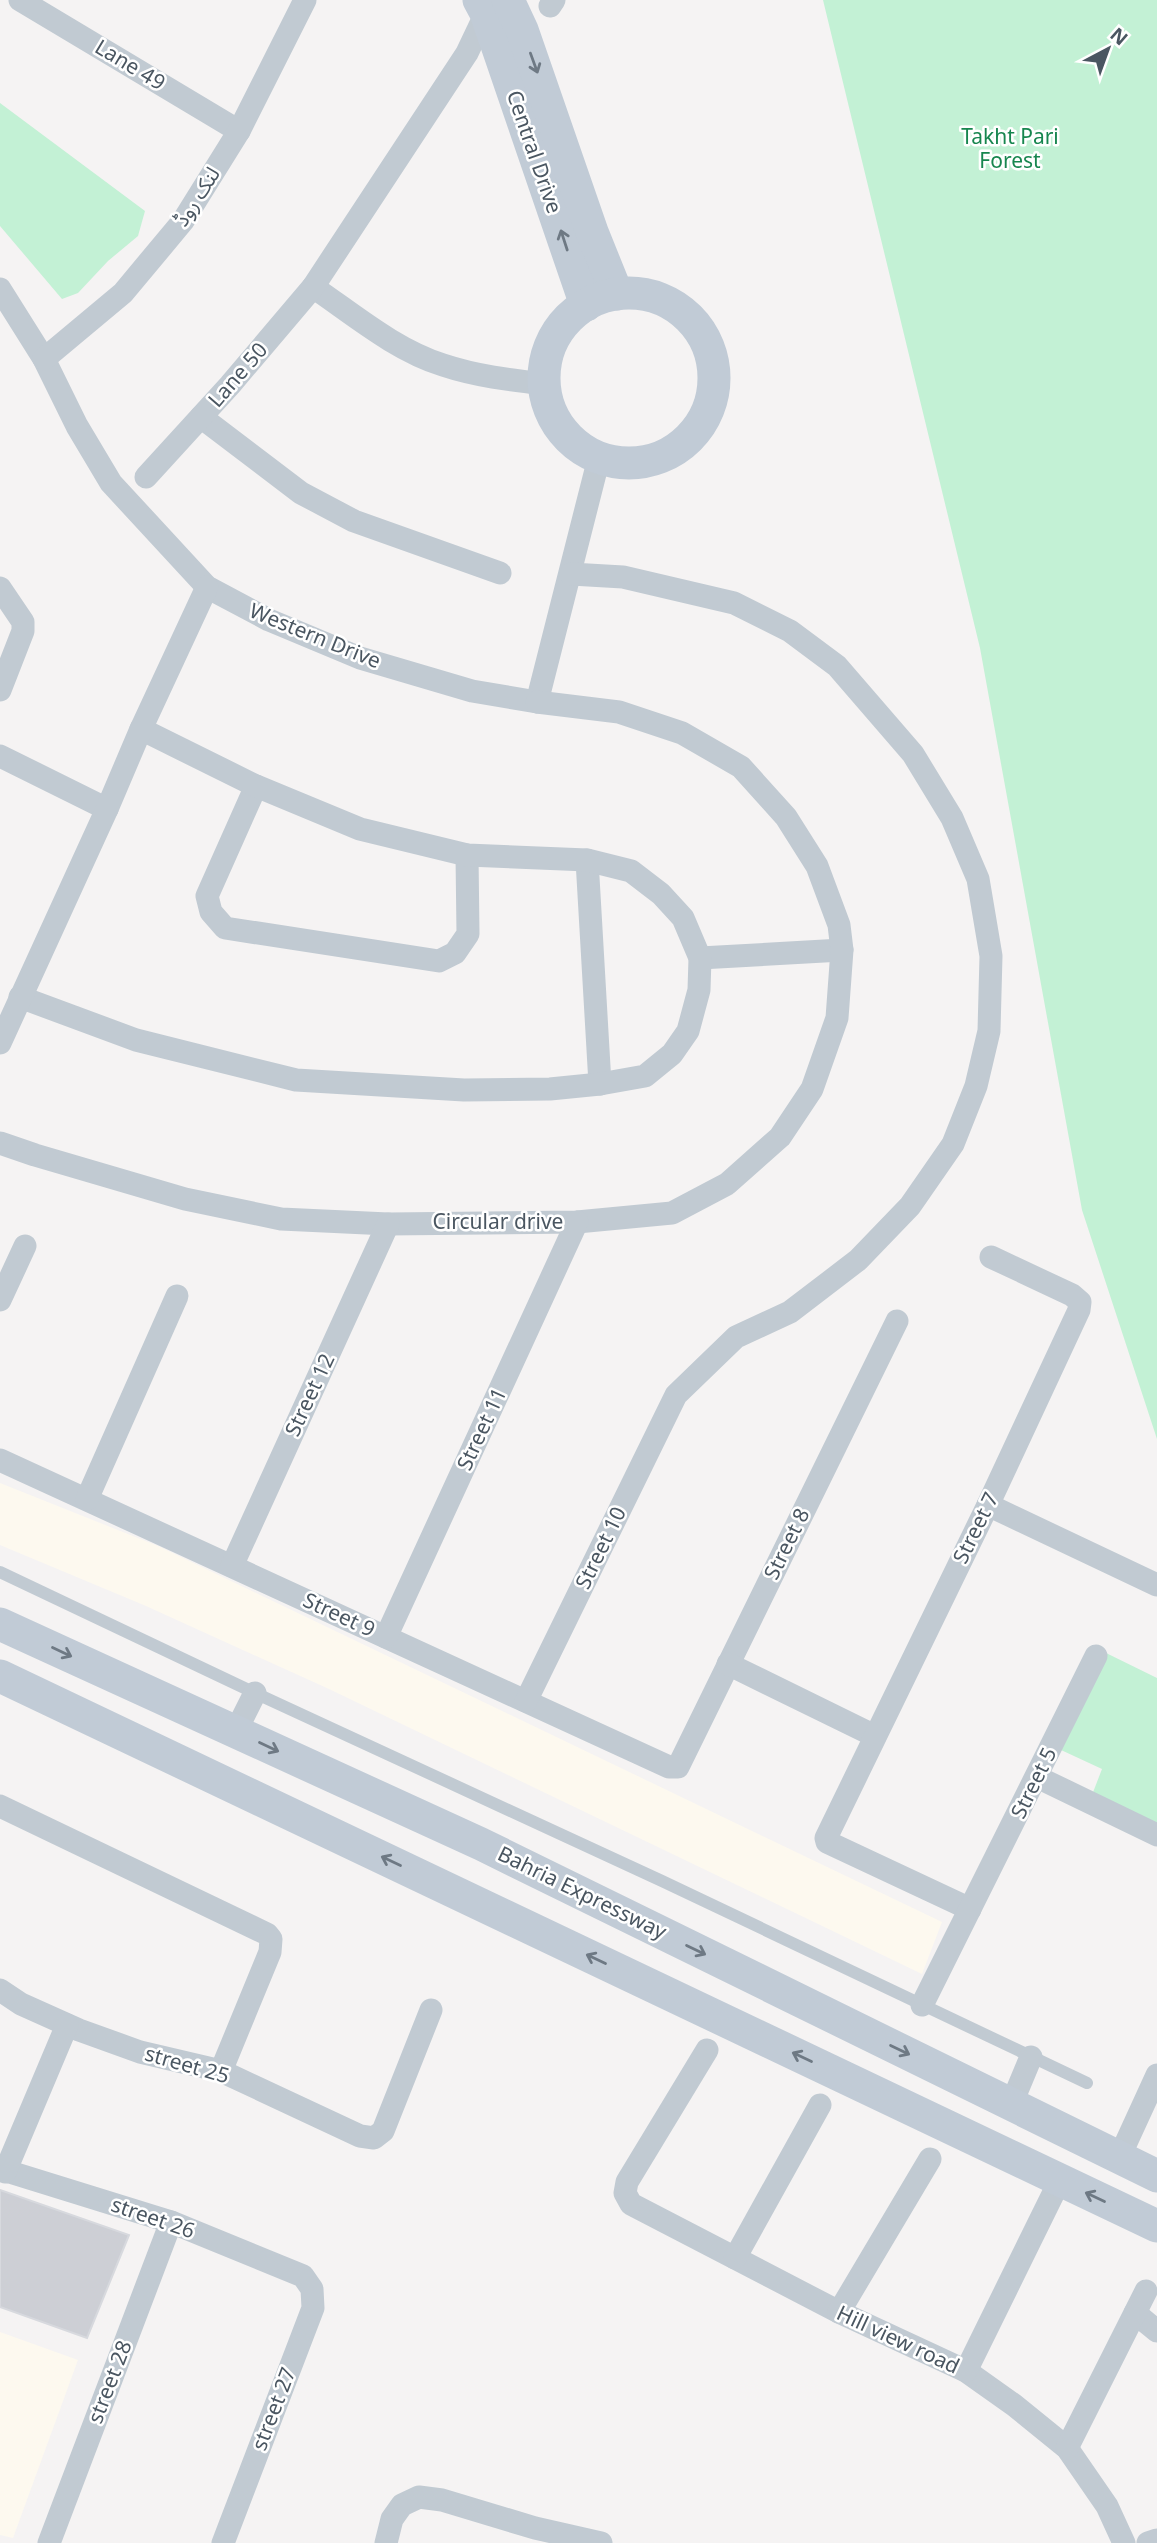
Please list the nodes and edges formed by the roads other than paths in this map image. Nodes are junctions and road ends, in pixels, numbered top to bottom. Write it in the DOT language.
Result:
graph roads {
  1 [pos="20,0"];
  2 [pos="300,2"];
  3 [pos="491,4"];
  4 [pos="239,131"];
  5 [pos="313,287"];
  6 [pos="0,289"];
  7 [pos="617,294"];
  8 [pos="586,305"];
  9 [pos="44,359"];
  10 [pos="544,384"];
  11 [pos="201,417"];
  12 [pos="599,458"];
  13 [pos="146,477"];
  14 [pos="500,573"];
  15 [pos="571,574"];
  16 [pos="207,587"];
  17 [pos="0,588"];
  18 [pos="0,690"];
  19 [pos="537,702"];
  20 [pos="141,729"];
  21 [pos="0,756"];
  22 [pos="256,786"];
  23 [pos="107,809"];
  24 [pos="467,855"];
  25 [pos="587,860"];
  26 [pos="842,950"];
  27 [pos="699,958"];
  28 [pos="20,998"];
  29 [pos="0,1043"];
  30 [pos="600,1084"];
  31 [pos="0,1143"];
  32 [pos="577,1222"];
  33 [pos="388,1224"];
  34 [pos="25,1246"];
  35 [pos="990,1257"];
  36 [pos="177,1296"];
  37 [pos="0,1300"];
  38 [pos="897,1321"];
  39 [pos="0,1460"];
  40 [pos="87,1499"];
  41 [pos="988,1505"];
  42 [pos="232,1566"];
  43 [pos="0,1572"];
  44 [pos="1157,1585"];
  45 [pos="0,1624"];
  46 [pos="386,1637"];
  47 [pos="1096,1656"];
  48 [pos="729,1664"];
  49 [pos="0,1676"];
  50 [pos="254,1693"];
  51 [pos="526,1702"];
  52 [pos="236,1731"];
  53 [pos="875,1736"];
  54 [pos="678,1767"];
  55 [pos="1037,1777"];
  56 [pos="0,1806"];
  57 [pos="1157,1835"];
  58 [pos="481,1844"];
  59 [pos="457,1892"];
  60 [pos="970,1909"];
  61 [pos="0,1990"];
  62 [pos="922,2005"];
  63 [pos="431,2010"];
  64 [pos="67,2025"];
  65 [pos="707,2050"];
  66 [pos="1031,2057"];
  67 [pos="221,2071"];
  68 [pos="1157,2075"];
  69 [pos="1087,2083"];
  70 [pos="820,2105"];
  71 [pos="1011,2105"];
  72 [pos="1119,2158"];
  73 [pos="930,2159"];
  74 [pos="2,2171"];
  75 [pos="1157,2176"];
  76 [pos="1060,2180"];
  77 [pos="170,2222"];
  78 [pos="1157,2226"];
  79 [pos="735,2258"];
  80 [pos="303,2276"];
  81 [pos="1146,2291"];
  82 [pos="839,2312"];
  83 [pos="1135,2313"];
  84 [pos="1157,2331"];
  85 [pos="966,2371"];
  86 [pos="1066,2448"];
  87 [pos="1157,2540"];
  88 [pos="49,2543"];
  89 [pos="223,2543"];
  90 [pos="386,2543"];
  91 [pos="601,2543"];
  92 [pos="1124,2543"];
  93 [pos="1148,2543"];
  1 -- 4 [label="street, Lane 49"];
  2 -- 4 [label="street, لنک روڈ"];
  3 -- 5 [label="street, Lane 50"];
  3 -- 7 [label="main road, Central Drive, one-way"];
  8 -- 3 [label="main road, Central Drive, one-way"];
  4 -- 9 [label="street, لنک روڈ"];
  5 -- 10 [label="street"];
  5 -- 11 [label="street, Lane 50"];
  6 -- 9 [label="street, Western Drive"];
  7 -- 8 [label="main road"];
  7 -- 12 [label="main road"];
  8 -- 10 [label="main road"];
  9 -- 16 [label="street, Western Drive"];
  10 -- 12 [label="main road"];
  11 -- 13 [label="street"];
  11 -- 14 [label="street, Lane 50"];
  12 -- 15 [label="street"];
  15 -- 19 [label="street"];
  15 -- 51 [label="street, Street 10"];
  16 -- 19 [label="street, Western Drive"];
  16 -- 20 [label="street"];
  17 -- 18 [label="street"];
  19 -- 26 [label="street, Western Drive"];
  20 -- 22 [label="street"];
  20 -- 23 [label="street"];
  21 -- 23 [label="street"];
  22 -- 24 [label="street"];
  22 -- 24 [label="street"];
  23 -- 28 [label="street"];
  24 -- 25 [label="street"];
  25 -- 27 [label="street"];
  25 -- 30 [label="street"];
  26 -- 27 [label="street"];
  26 -- 32 [label="street, Circular drive"];
  27 -- 30 [label="street"];
  28 -- 29 [label="street"];
  28 -- 30 [label="street"];
  31 -- 33 [label="street, Circular drive"];
  32 -- 33 [label="street, Circular drive"];
  32 -- 46 [label="street, Street 11"];
  33 -- 42 [label="street, Street 12"];
  34 -- 37 [label="street"];
  35 -- 41 [label="street, Street 7"];
  36 -- 40 [label="street"];
  38 -- 48 [label="street, Street 8"];
  39 -- 40 [label="street, Street 9"];
  40 -- 42 [label="street, Street 9"];
  41 -- 44 [label="street"];
  41 -- 53 [label="street, Street 7"];
  42 -- 46 [label="street, Street 9"];
  43 -- 50 [label="lane"];
  45 -- 52 [label="main road, Bahria Expressway, one-way"];
  46 -- 51 [label="street, Street 9"];
  47 -- 55 [label="street, Street 5"];
  48 -- 53 [label="street"];
  48 -- 54 [label="street, Street 8"];
  59 -- 49 [label="main road, one-way"];
  50 -- 52 [label="street"];
  50 -- 62 [label="lane"];
  51 -- 54 [label="street, Street 9"];
  52 -- 58 [label="main road, Bahria Expressway, one-way"];
  53 -- 60 [label="street, Street 7"];
  55 -- 57 [label="street"];
  55 -- 60 [label="street, Street 5"];
  56 -- 67 [label="street"];
  58 -- 59 [label="main road"];
  58 -- 71 [label="main road, Bahria Expressway, one-way"];
  76 -- 59 [label="main road, one-way"];
  60 -- 62 [label="street, Street 5"];
  61 -- 64 [label="street, street 25"];
  62 -- 66 [label="lane"];
  63 -- 67 [label="street, street 25"];
  64 -- 67 [label="street, street 25"];
  64 -- 74 [label="street"];
  65 -- 79 [label="street, Hill view road"];
  66 -- 69 [label="lane"];
  66 -- 71 [label="street"];
  68 -- 72 [label="street"];
  70 -- 79 [label="street"];
  71 -- 72 [label="main road, Bahria Expressway"];
  72 -- 75 [label="main road, Bahria Expressway"];
  73 -- 82 [label="street"];
  74 -- 77 [label="street, street 26"];
  78 -- 76 [label="main road, one-way"];
  76 -- 85 [label="street"];
  77 -- 80 [label="street, street 26"];
  77 -- 88 [label="street, street 28"];
  79 -- 82 [label="street, Hill view road"];
  80 -- 89 [label="street, street 27"];
  81 -- 83 [label="street"];
  82 -- 85 [label="street, Hill view road"];
  83 -- 84 [label="street"];
  83 -- 86 [label="street"];
  85 -- 86 [label="street, Hill view road"];
  86 -- 92 [label="street, Hill view road"];
  87 -- 93 [label="street"];
  90 -- 91 [label="street"];
}
